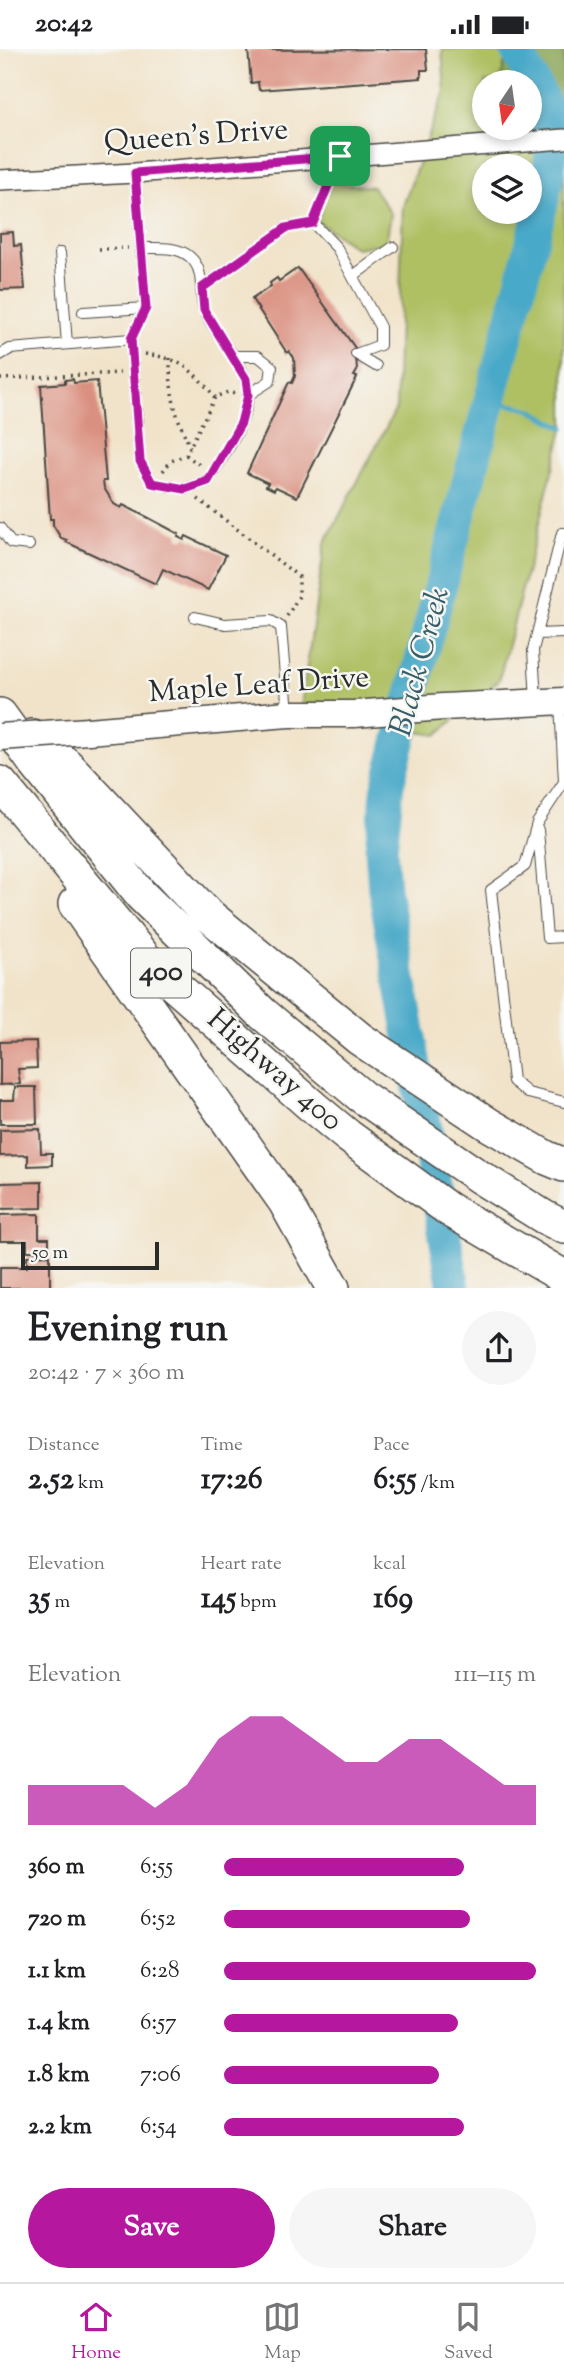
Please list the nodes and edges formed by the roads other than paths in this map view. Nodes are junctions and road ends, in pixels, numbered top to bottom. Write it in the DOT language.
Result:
graph roads {
  1 [pos="564,139"];
  2 [pos="135,173"];
  3 [pos="0,180"];
  4 [pos="393,247"];
  5 [pos="142,248"];
  6 [pos="60,253"];
  7 [pos="353,277"];
  8 [pos="202,288"];
  9 [pos="146,308"];
  10 [pos="83,312"];
  11 [pos="131,339"];
  12 [pos="67,344"];
  13 [pos="0,355"];
  14 [pos="232,356"];
  15 [pos="376,366"];
  16 [pos="248,397"];
  17 [pos="0,528"];
  18 [pos="564,533"];
  19 [pos="29,545"];
  20 [pos="195,617"];
  21 [pos="564,633"];
  22 [pos="537,634"];
  23 [pos="553,702"];
  24 [pos="0,712"];
  25 [pos="288,714"];
  26 [pos="10,740"];
  27 [pos="564,782"];
  28 [pos="0,785"];
  29 [pos="537,823"];
  30 [pos="564,937"];
  31 [pos="564,1102"];
  32 [pos="564,1165"];
  33 [pos="564,1227"];
  34 [pos="564,1277"];
  35 [pos="332,1288"];
  1 -- 2 [label="street, Queen's Drive"];
  2 -- 3 [label="street, Queen's Drive"];
  2 -- 5 [label="lane"];
  4 -- 7 [label="lane"];
  5 -- 8 [label="lane"];
  5 -- 9 [label="lane"];
  6 -- 12 [label="lane"];
  7 -- 8 [label="lane"];
  7 -- 15 [label="lane"];
  8 -- 14 [label="lane"];
  9 -- 10 [label="lane"];
  9 -- 11 [label="lane"];
  11 -- 12 [label="lane"];
  11 -- 16 [label="lane"];
  12 -- 13 [label="lane"];
  14 -- 16 [label="lane"];
  14 -- 16 [label="lane"];
  17 -- 19 [label="lane"];
  18 -- 22 [label="lane"];
  20 -- 25 [label="lane"];
  21 -- 22 [label="lane"];
  22 -- 23 [label="lane"];
  23 -- 25 [label="street, Maple Leaf Drive"];
  23 -- 27 [label="lane"];
  24 -- 26 [label="highway, Highway 400"];
  24 -- 32 [label="highway"];
  25 -- 26 [label="street, Maple Leaf Drive, bridge"];
  26 -- 33 [label="highway, Highway 400 / 400"];
  27 -- 29 [label="lane"];
  28 -- 34 [label="highway, Highway 400 / 400"];
  28 -- 35 [label="highway"];
  29 -- 30 [label="lane"];
  29 -- 31 [label="lane"];
}
